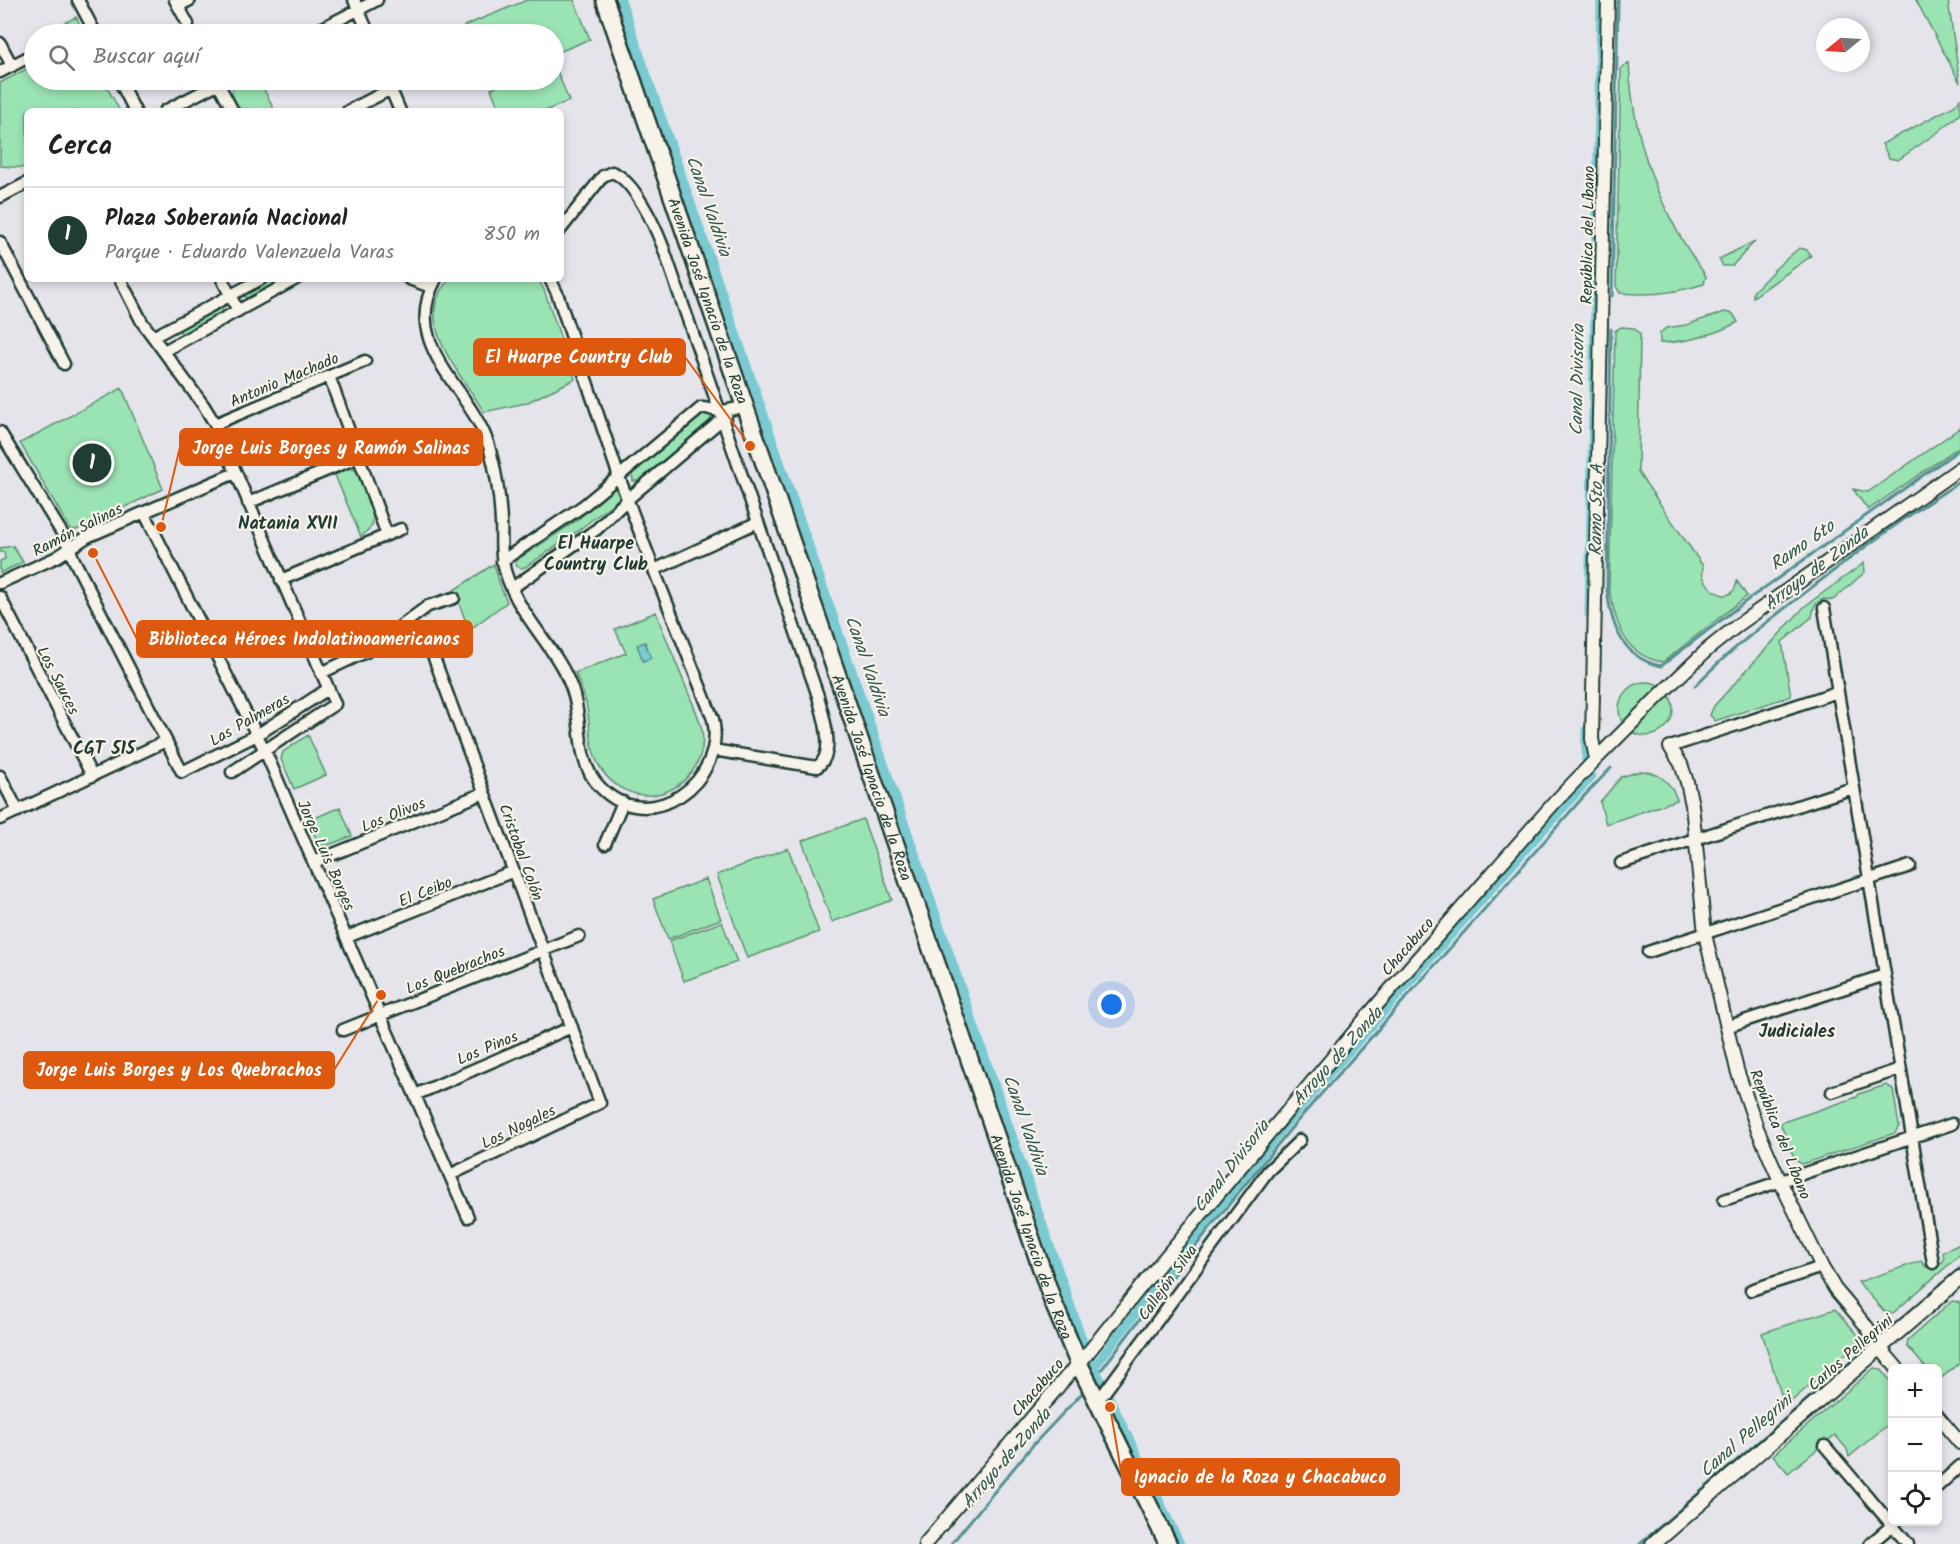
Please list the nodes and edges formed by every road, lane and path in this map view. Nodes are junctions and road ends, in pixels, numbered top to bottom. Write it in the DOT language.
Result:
graph roads {
  1 [pos="78,0"];
  2 [pos="190,0"];
  3 [pos="377,0"];
  4 [pos="605,0"];
  5 [pos="1608,0"];
  6 [pos="177,3"];
  7 [pos="356,5"];
  8 [pos="91,24"];
  9 [pos="188,24"];
  10 [pos="327,24"];
  11 [pos="365,24"];
  12 [pos="0,44"];
  13 [pos="24,59"];
  14 [pos="12,66"];
  15 [pos="0,72"];
  16 [pos="124,90"];
  17 [pos="204,90"];
  18 [pos="225,90"];
  19 [pos="380,90"];
  20 [pos="391,90"];
  21 [pos="133,108"];
  22 [pos="171,108"];
  23 [pos="232,108"];
  24 [pos="353,108"];
  25 [pos="399,108"];
  26 [pos="24,185"];
  27 [pos="0,197"];
  28 [pos="564,225"];
  29 [pos="0,242"];
  30 [pos="122,282"];
  31 [pos="224,282"];
  32 [pos="255,282"];
  33 [pos="291,282"];
  34 [pos="552,282"];
  35 [pos="434,283"];
  36 [pos="230,295"];
  37 [pos="238,311"];
  38 [pos="153,337"];
  39 [pos="164,351"];
  40 [pos="365,361"];
  41 [pos="64,364"];
  42 [pos="329,376"];
  43 [pos="740,407"];
  44 [pos="721,415"];
  45 [pos="214,424"];
  46 [pos="0,432"];
  47 [pos="359,457"];
  48 [pos="1960,468"];
  49 [pos="235,473"];
  50 [pos="619,477"];
  51 [pos="628,499"];
  52 [pos="248,503"];
  53 [pos="144,512"];
  54 [pos="758,522"];
  55 [pos="401,529"];
  56 [pos="387,535"];
  57 [pos="70,547"];
  58 [pos="502,561"];
  59 [pos="654,570"];
  60 [pos="281,580"];
  61 [pos="0,583"];
  62 [pos="512,588"];
  63 [pos="0,597"];
  64 [pos="454,598"];
  65 [pos="1824,608"];
  66 [pos="398,628"];
  67 [pos="321,673"];
  68 [pos="328,689"];
  69 [pos="1838,692"];
  70 [pos="257,735"];
  71 [pos="166,741"];
  72 [pos="1670,747"];
  73 [pos="713,750"];
  74 [pos="265,751"];
  75 [pos="1596,759"];
  76 [pos="231,772"];
  77 [pos="0,776"];
  78 [pos="92,776"];
  79 [pos="1853,788"];
  80 [pos="484,793"];
  81 [pos="623,802"];
  82 [pos="18,811"];
  83 [pos="0,819"];
  84 [pos="1695,839"];
  85 [pos="605,844"];
  86 [pos="314,862"];
  87 [pos="1621,863"];
  88 [pos="1910,866"];
  89 [pos="514,871"];
  90 [pos="1868,880"];
  91 [pos="1705,934"];
  92 [pos="579,936"];
  93 [pos="347,938"];
  94 [pos="543,950"];
  95 [pos="1648,952"];
  96 [pos="1885,975"];
  97 [pos="381,1015"];
  98 [pos="572,1027"];
  99 [pos="1726,1027"];
  100 [pos="343,1030"];
  101 [pos="1900,1069"];
  102 [pos="1832,1092"];
  103 [pos="415,1095"];
  104 [pos="600,1103"];
  105 [pos="1952,1124"];
  106 [pos="1912,1138"];
  107 [pos="1300,1140"];
  108 [pos="450,1175"];
  109 [pos="1780,1181"];
  110 [pos="1724,1200"];
  111 [pos="468,1217"];
  112 [pos="1933,1263"];
  113 [pos="1822,1267"];
  114 [pos="1960,1278"];
  115 [pos="1751,1290"];
  116 [pos="1880,1348"];
  117 [pos="1080,1364"];
  118 [pos="1894,1364"];
  119 [pos="1103,1394"];
  120 [pos="1939,1418"];
  121 [pos="1960,1443"];
  122 [pos="1826,1446"];
  123 [pos="1960,1466"];
  124 [pos="1942,1482"];
  125 [pos="1888,1516"];
  126 [pos="1891,1526"];
  127 [pos="1896,1526"];
  128 [pos="925,1544"];
  129 [pos="1168,1544"];
  130 [pos="1653,1544"];
  131 [pos="1870,1544"];
  132 [pos="1908,1544"];
  1 -- 8 [label="street"];
  2 -- 6 [label="street"];
  3 -- 7 [label="street"];
  4 -- 43 [label="main road, Avenida José Ignacio de la Roza"];
  5 -- 75 [label="street, República del Líbano"];
  6 -- 9 [label="street"];
  7 -- 10 [label="street"];
  7 -- 11 [label="street"];
  12 -- 14 [label="street"];
  13 -- 14 [label="street"];
  14 -- 15 [label="street"];
  16 -- 21 [label="street"];
  17 -- 22 [label="street"];
  18 -- 23 [label="street"];
  19 -- 24 [label="street"];
  20 -- 25 [label="street"];
  26 -- 27 [label="street"];
  28 -- 44 [label="street"];
  29 -- 41 [label="street"];
  30 -- 38 [label="street"];
  31 -- 36 [label="street"];
  32 -- 36 [label="street"];
  33 -- 37 [label="street"];
  34 -- 50 [label="street"];
  35 -- 58 [label="street"];
  36 -- 37 [label="street"];
  36 -- 38 [label="street"];
  37 -- 39 [label="street"];
  38 -- 39 [label="street"];
  39 -- 45 [label="street"];
  40 -- 42 [label="street, Antonio Machado"];
  42 -- 45 [label="street, Antonio Machado"];
  42 -- 47 [label="street"];
  43 -- 44 [label="street"];
  43 -- 117 [label="main road, Avenida José Ignacio de la Roza"];
  44 -- 50 [label="street"];
  44 -- 51 [label="street"];
  44 -- 54 [label="street"];
  45 -- 49 [label="street"];
  46 -- 57 [label="street"];
  47 -- 52 [label="street"];
  47 -- 56 [label="street"];
  48 -- 75 [label="street, Chacabuco"];
  49 -- 52 [label="street"];
  49 -- 53 [label="street, Ramón Salinas"];
  50 -- 51 [label="street"];
  50 -- 58 [label="street"];
  51 -- 59 [label="street"];
  51 -- 62 [label="street"];
  52 -- 60 [label="street"];
  53 -- 57 [label="street, Ramón Salinas"];
  53 -- 70 [label="street, Jorge Luis Borges"];
  54 -- 59 [label="street"];
  54 -- 73 [label="street"];
  55 -- 56 [label="street"];
  56 -- 60 [label="street"];
  57 -- 61 [label="street, Ramón Salinas"];
  57 -- 71 [label="street"];
  58 -- 62 [label="street"];
  59 -- 73 [label="street"];
  60 -- 67 [label="street"];
  62 -- 81 [label="street"];
  63 -- 78 [label="street, Los Sauces"];
  64 -- 66 [label="street"];
  65 -- 69 [label="street"];
  66 -- 67 [label="street"];
  66 -- 80 [label="street, Cristobal Colón"];
  67 -- 68 [label="street"];
  68 -- 70 [label="street, Las Palmeras"];
  68 -- 74 [label="street, Las Palmeras"];
  69 -- 72 [label="street"];
  69 -- 79 [label="street"];
  70 -- 71 [label="street, Las Palmeras"];
  70 -- 74 [label="street, Jorge Luis Borges"];
  71 -- 78 [label="street"];
  72 -- 84 [label="street, República del Líbano"];
  73 -- 81 [label="street"];
  74 -- 76 [label="street, Las Palmeras"];
  74 -- 86 [label="street, Jorge Luis Borges"];
  75 -- 117 [label="street, Chacabuco"];
  77 -- 82 [label="street"];
  78 -- 82 [label="street"];
  79 -- 84 [label="street"];
  79 -- 90 [label="street"];
  80 -- 86 [label="street, Los Olivos"];
  80 -- 89 [label="street, Cristobal Colón"];
  81 -- 85 [label="street"];
  82 -- 83 [label="street"];
  84 -- 87 [label="street"];
  84 -- 91 [label="street, República del Líbano"];
  86 -- 93 [label="street, Jorge Luis Borges"];
  88 -- 90 [label="street"];
  89 -- 93 [label="street, El Ceibo"];
  89 -- 94 [label="street, Cristobal Colón"];
  90 -- 91 [label="street"];
  90 -- 96 [label="street"];
  91 -- 95 [label="street"];
  91 -- 99 [label="street, República del Líbano"];
  92 -- 94 [label="street, Los Quebrachos"];
  93 -- 97 [label="street, Jorge Luis Borges"];
  94 -- 97 [label="street, Los Quebrachos"];
  94 -- 98 [label="street, Cristobal Colón"];
  96 -- 99 [label="street"];
  96 -- 101 [label="street"];
  97 -- 100 [label="street, Los Quebrachos"];
  97 -- 103 [label="street, Jorge Luis Borges"];
  98 -- 103 [label="street, Los Pinos"];
  98 -- 104 [label="street, Cristobal Colón"];
  99 -- 109 [label="street, República del Líbano"];
  101 -- 102 [label="street"];
  101 -- 106 [label="street"];
  103 -- 108 [label="street, Jorge Luis Borges"];
  104 -- 108 [label="street, Los Nogales"];
  105 -- 106 [label="street"];
  106 -- 109 [label="street"];
  106 -- 112 [label="street"];
  107 -- 119 [label="street, Callejón Silva"];
  108 -- 111 [label="street, Jorge Luis Borges"];
  109 -- 110 [label="street"];
  109 -- 113 [label="street, República del Líbano"];
  113 -- 115 [label="street"];
  113 -- 116 [label="street, República del Líbano"];
  114 -- 116 [label="main road, Carlos Pellegrini"];
  116 -- 118 [label="street, República del Líbano"];
  116 -- 130 [label="main road, Carlos Pellegrini"];
  117 -- 119 [label="main road, Avenida José Ignacio de la Roza"];
  117 -- 128 [label="street, Chacabuco"];
  119 -- 129 [label="main road, Avenida José Ignacio de la Roza"];
  120 -- 121 [label="street"];
  122 -- 125 [label="street"];
  123 -- 124 [label="street"];
  126 -- 131 [label="street"];
  127 -- 132 [label="street"];
}
